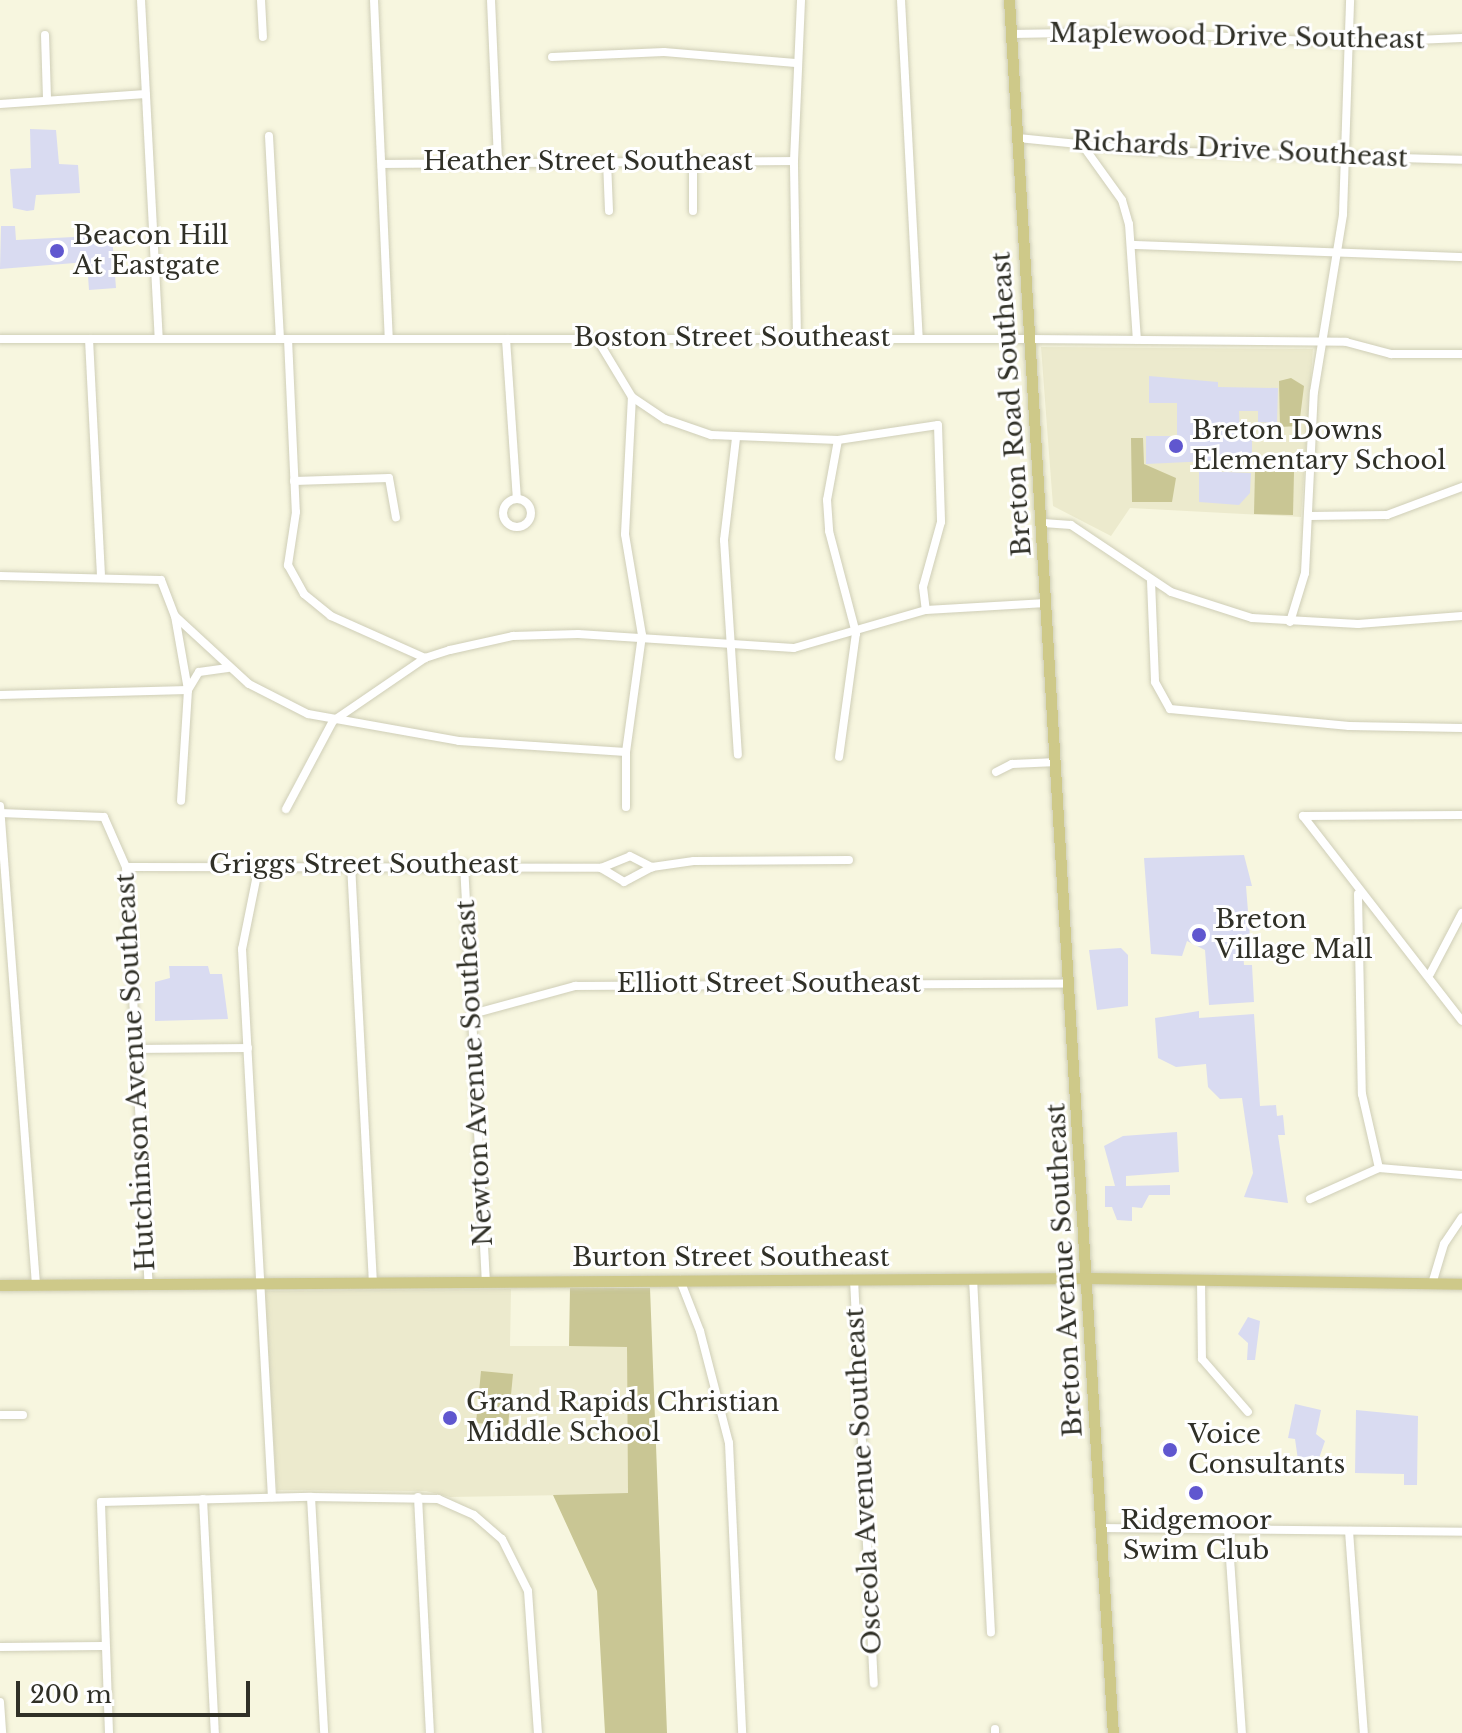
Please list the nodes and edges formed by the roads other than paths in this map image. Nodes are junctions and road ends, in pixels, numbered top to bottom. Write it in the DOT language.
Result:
graph roads {
  1 [pos="141,0"];
  2 [pos="261,0"];
  3 [pos="374,0"];
  4 [pos="491,0"];
  5 [pos="801,0"];
  6 [pos="901,0"];
  7 [pos="1009,0"];
  8 [pos="1350,0"];
  9 [pos="1011,34"];
  10 [pos="45,35"];
  11 [pos="263,37"];
  12 [pos="1462,38"];
  13 [pos="1346,43"];
  14 [pos="552,57"];
  15 [pos="796,63"];
  16 [pos="146,94"];
  17 [pos="47,100"];
  18 [pos="0,104"];
  19 [pos="269,136"];
  20 [pos="1018,138"];
  21 [pos="1081,143"];
  22 [pos="1347,157"];
  23 [pos="1462,160"];
  24 [pos="498,161"];
  25 [pos="607,161"];
  26 [pos="693,161"];
  27 [pos="794,161"];
  28 [pos="382,164"];
  29 [pos="609,211"];
  30 [pos="693,211"];
  31 [pos="1133,245"];
  32 [pos="1339,254"];
  33 [pos="1462,257"];
  34 [pos="797,338"];
  35 [pos="919,338"];
  36 [pos="0,339"];
  37 [pos="89,339"];
  38 [pos="159,339"];
  39 [pos="284,339"];
  40 [pos="389,339"];
  41 [pos="506,339"];
  42 [pos="597,339"];
  43 [pos="1030,339"];
  44 [pos="1137,340"];
  45 [pos="1323,342"];
  46 [pos="1462,354"];
  47 [pos="632,397"];
  48 [pos="736,438"];
  49 [pos="838,440"];
  50 [pos="294,481"];
  51 [pos="1462,487"];
  52 [pos="517,499"];
  53 [pos="1309,516"];
  54 [pos="396,517"];
  55 [pos="1043,523"];
  56 [pos="101,575"];
  57 [pos="0,576"];
  58 [pos="1151,581"];
  59 [pos="1046,603"];
  60 [pos="926,610"];
  61 [pos="175,616"];
  62 [pos="1462,616"];
  63 [pos="1290,622"];
  64 [pos="856,633"];
  65 [pos="642,635"];
  66 [pos="732,647"];
  67 [pos="425,658"];
  68 [pos="228,668"];
  69 [pos="188,690"];
  70 [pos="0,695"];
  71 [pos="333,721"];
  72 [pos="1462,728"];
  73 [pos="626,752"];
  74 [pos="738,755"];
  75 [pos="839,757"];
  76 [pos="1057,762"];
  77 [pos="996,772"];
  78 [pos="181,801"];
  79 [pos="1059,805"];
  80 [pos="0,806"];
  81 [pos="626,807"];
  82 [pos="286,809"];
  83 [pos="0,813"];
  84 [pos="1462,815"];
  85 [pos="849,860"];
  86 [pos="351,864"];
  87 [pos="464,864"];
  88 [pos="259,865"];
  89 [pos="126,867"];
  90 [pos="652,867"];
  91 [pos="601,868"];
  92 [pos="1358,893"];
  93 [pos="1462,913"];
  94 [pos="1430,974"];
  95 [pos="1070,983"];
  96 [pos="472,1014"];
  97 [pos="1462,1021"];
  98 [pos="248,1048"];
  99 [pos="136,1049"];
  100 [pos="1379,1168"];
  101 [pos="1462,1175"];
  102 [pos="1310,1199"];
  103 [pos="1462,1217"];
  104 [pos="973,1278"];
  105 [pos="1089,1278"];
  106 [pos="854,1279"];
  107 [pos="680,1280"];
  108 [pos="1201,1280"];
  109 [pos="486,1282"];
  110 [pos="373,1283"];
  111 [pos="260,1284"];
  112 [pos="1432,1284"];
  113 [pos="1462,1284"];
  114 [pos="0,1285"];
  115 [pos="36,1285"];
  116 [pos="149,1285"];
  117 [pos="1248,1412"];
  118 [pos="0,1415"];
  119 [pos="23,1415"];
  120 [pos="272,1497"];
  121 [pos="311,1497"];
  122 [pos="418,1497"];
  123 [pos="203,1499"];
  124 [pos="1103,1528"];
  125 [pos="1228,1529"];
  126 [pos="1349,1531"];
  127 [pos="1462,1532"];
  128 [pos="991,1633"];
  129 [pos="103,1646"];
  130 [pos="0,1647"];
  131 [pos="874,1684"];
  132 [pos="0,1702"];
  133 [pos="2,1733"];
  134 [pos="109,1733"];
  135 [pos="215,1733"];
  136 [pos="324,1733"];
  137 [pos="430,1733"];
  138 [pos="538,1733"];
  139 [pos="742,1733"];
  140 [pos="1113,1733"];
  141 [pos="1242,1733"];
  142 [pos="1364,1733"];
  1 -- 16 [label="street"];
  2 -- 11 [label="street"];
  3 -- 28 [label="street"];
  4 -- 24 [label="street"];
  5 -- 15 [label="street"];
  6 -- 35 [label="street"];
  7 -- 9 [label="main road, Breton Road Southeast"];
  8 -- 13 [label="street"];
  9 -- 13 [label="street, Maplewood Drive Southeast"];
  9 -- 20 [label="main road, Breton Road Southeast"];
  10 -- 17 [label="street"];
  12 -- 13 [label="street, Maplewood Drive Southeast"];
  13 -- 22 [label="street"];
  14 -- 15 [label="street"];
  15 -- 27 [label="street"];
  16 -- 17 [label="street"];
  16 -- 38 [label="street"];
  17 -- 18 [label="street"];
  19 -- 39 [label="street"];
  20 -- 21 [label="street, Richards Drive Southeast"];
  20 -- 43 [label="main road, Breton Road Southeast"];
  21 -- 22 [label="street, Richards Drive Southeast"];
  21 -- 31 [label="street"];
  22 -- 23 [label="street, Richards Drive Southeast"];
  22 -- 32 [label="street"];
  24 -- 25 [label="street, Heather Street Southeast"];
  24 -- 28 [label="street, Heather Street Southeast"];
  25 -- 26 [label="street, Heather Street Southeast"];
  25 -- 29 [label="street"];
  26 -- 27 [label="street, Heather Street Southeast"];
  26 -- 30 [label="street"];
  27 -- 34 [label="street"];
  28 -- 40 [label="street"];
  31 -- 32 [label="street"];
  31 -- 44 [label="street"];
  32 -- 33 [label="street"];
  32 -- 45 [label="street"];
  34 -- 35 [label="street, Boston Street Southeast"];
  34 -- 42 [label="street, Boston Street Southeast"];
  35 -- 43 [label="street, Boston Street Southeast"];
  36 -- 37 [label="street, Boston Street Southeast"];
  37 -- 38 [label="street, Boston Street Southeast"];
  37 -- 56 [label="street"];
  38 -- 39 [label="street, Boston Street Southeast"];
  39 -- 40 [label="street, Boston Street Southeast"];
  39 -- 50 [label="street"];
  40 -- 41 [label="street, Boston Street Southeast"];
  41 -- 42 [label="street, Boston Street Southeast"];
  41 -- 52 [label="street"];
  42 -- 47 [label="street"];
  43 -- 44 [label="street, Boston Street Southeast"];
  43 -- 55 [label="main road, Breton Road Southeast"];
  44 -- 45 [label="street, Boston Street Southeast"];
  45 -- 46 [label="street, Boston Street Southeast"];
  45 -- 53 [label="street"];
  47 -- 48 [label="street"];
  47 -- 65 [label="street"];
  48 -- 49 [label="street"];
  48 -- 66 [label="street"];
  49 -- 60 [label="street"];
  49 -- 64 [label="street"];
  50 -- 54 [label="street"];
  50 -- 67 [label="street"];
  51 -- 53 [label="street"];
  53 -- 63 [label="street"];
  55 -- 58 [label="street"];
  55 -- 59 [label="main road, Breton Road Southeast"];
  56 -- 57 [label="street"];
  56 -- 61 [label="street"];
  58 -- 63 [label="street"];
  58 -- 72 [label="street"];
  59 -- 60 [label="street"];
  59 -- 76 [label="main road, Breton Road Southeast"];
  60 -- 64 [label="street"];
  61 -- 68 [label="street"];
  61 -- 69 [label="street"];
  62 -- 63 [label="street"];
  64 -- 66 [label="street"];
  64 -- 75 [label="street"];
  65 -- 66 [label="street"];
  65 -- 67 [label="street"];
  65 -- 73 [label="street"];
  66 -- 74 [label="street"];
  67 -- 71 [label="street"];
  68 -- 69 [label="street"];
  68 -- 71 [label="street"];
  69 -- 70 [label="street"];
  69 -- 78 [label="street"];
  71 -- 73 [label="street"];
  71 -- 82 [label="street"];
  73 -- 81 [label="street"];
  76 -- 77 [label="street"];
  76 -- 79 [label="main road, Breton Road Southeast"];
  79 -- 95 [label="main road, Breton Avenue Southeast"];
  80 -- 83 [label="street"];
  83 -- 89 [label="street, Hutchinson Avenue Southeast"];
  83 -- 115 [label="street"];
  84 -- 92 [label="street"];
  85 -- 90 [label="street, Griggs Street Southeast"];
  86 -- 87 [label="street, Griggs Street Southeast"];
  86 -- 88 [label="street, Griggs Street Southeast"];
  86 -- 110 [label="street"];
  87 -- 91 [label="street, Griggs Street Southeast"];
  87 -- 96 [label="street, Newton Avenue Southeast"];
  88 -- 89 [label="street, Griggs Street Southeast"];
  88 -- 98 [label="street"];
  89 -- 99 [label="street, Hutchinson Avenue Southeast"];
  90 -- 91 [label="street, Griggs Street Southeast"];
  90 -- 91 [label="street, Griggs Street Southeast"];
  92 -- 94 [label="street"];
  92 -- 100 [label="street"];
  93 -- 94 [label="street"];
  94 -- 97 [label="street"];
  95 -- 96 [label="street, Elliott Street Southeast"];
  95 -- 105 [label="main road, Breton Avenue Southeast"];
  96 -- 109 [label="street, Newton Avenue Southeast"];
  98 -- 99 [label="street"];
  98 -- 111 [label="street"];
  99 -- 116 [label="street, Hutchinson Avenue Southeast"];
  100 -- 101 [label="street"];
  100 -- 102 [label="street"];
  103 -- 112 [label="street"];
  104 -- 105 [label="main road, Burton Street Southeast"];
  104 -- 106 [label="main road, Burton Street Southeast"];
  104 -- 128 [label="street"];
  105 -- 108 [label="main road, Burton Street Southeast"];
  105 -- 124 [label="main road, Breton Avenue Southeast"];
  106 -- 107 [label="main road, Burton Street Southeast"];
  106 -- 131 [label="street, Osceola Avenue Southeast"];
  107 -- 109 [label="main road, Burton Street Southeast"];
  107 -- 139 [label="street"];
  108 -- 112 [label="main road, Burton Street Southeast"];
  108 -- 117 [label="street"];
  109 -- 110 [label="main road, Burton Street Southeast"];
  110 -- 111 [label="main road, Burton Street Southeast"];
  111 -- 116 [label="main road, Burton Street Southeast"];
  111 -- 120 [label="street"];
  112 -- 113 [label="main road, Burton Street Southeast"];
  114 -- 115 [label="main road, Burton Street Southeast"];
  115 -- 116 [label="main road, Burton Street Southeast"];
  118 -- 119 [label="street"];
  120 -- 121 [label="street"];
  120 -- 123 [label="street"];
  121 -- 122 [label="street"];
  121 -- 136 [label="street"];
  122 -- 137 [label="street"];
  122 -- 138 [label="street"];
  123 -- 129 [label="street"];
  123 -- 135 [label="street"];
  124 -- 125 [label="street"];
  124 -- 140 [label="main road, Breton Avenue Southeast"];
  125 -- 126 [label="street"];
  125 -- 141 [label="street"];
  126 -- 127 [label="street"];
  126 -- 142 [label="street"];
  129 -- 130 [label="street"];
  129 -- 134 [label="street"];
  132 -- 133 [label="street"];
}
